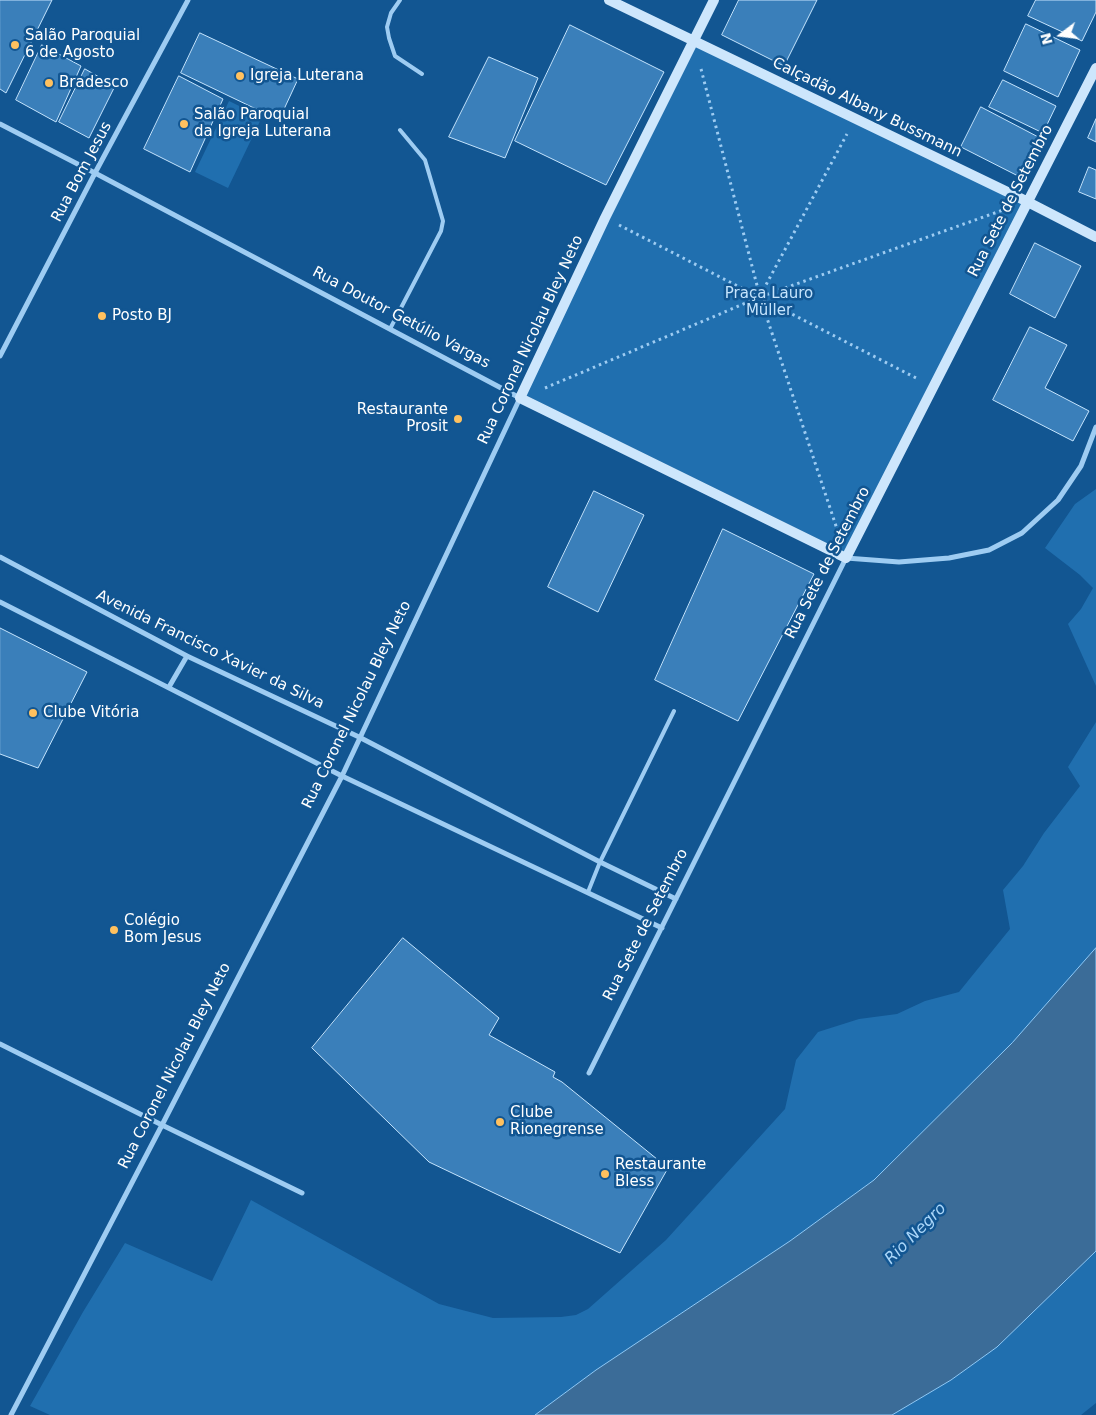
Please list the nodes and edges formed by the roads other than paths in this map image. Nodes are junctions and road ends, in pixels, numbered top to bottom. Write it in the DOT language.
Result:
graph roads {
  1 [pos="188,0"];
  2 [pos="400,0"];
  3 [pos="609,0"];
  4 [pos="714,0"];
  5 [pos="694,41"];
  6 [pos="1096,68"];
  7 [pos="422,74"];
  8 [pos="0,124"];
  9 [pos="400,130"];
  10 [pos="95,172"];
  11 [pos="1027,202"];
  12 [pos="1096,237"];
  13 [pos="390,329"];
  14 [pos="0,356"];
  15 [pos="520,398"];
  16 [pos="1096,427"];
  17 [pos="0,558"];
  18 [pos="846,558"];
  19 [pos="0,602"];
  20 [pos="187,656"];
  21 [pos="169,687"];
  22 [pos="674,711"];
  23 [pos="359,737"];
  24 [pos="342,776"];
  25 [pos="600,862"];
  26 [pos="588,892"];
  27 [pos="676,900"];
  28 [pos="662,928"];
  29 [pos="0,1044"];
  30 [pos="589,1073"];
  31 [pos="162,1125"];
  32 [pos="302,1193"];
  33 [pos="11,1415"];
  1 -- 10 [label="street, Rua Bom Jesus"];
  2 -- 7 [label="lane"];
  3 -- 5 [label="main road, Calçadão Albany Bussmann"];
  4 -- 5 [label="main road, Rua Coronel Nicolau Bley Neto"];
  5 -- 11 [label="main road, Calçadão Albany Bussmann"];
  5 -- 15 [label="main road, Rua Coronel Nicolau Bley Neto"];
  6 -- 11 [label="main road, Rua Sete de Setembro"];
  8 -- 10 [label="street, Rua Doutor Getúlio Vargas"];
  9 -- 13 [label="lane"];
  10 -- 13 [label="street, Rua Doutor Getúlio Vargas"];
  10 -- 14 [label="street, Rua Bom Jesus"];
  11 -- 12 [label="main road, Calçadão Albany Bussmann"];
  11 -- 18 [label="main road, Rua Sete de Setembro"];
  13 -- 15 [label="street, Rua Doutor Getúlio Vargas"];
  15 -- 18 [label="main road, Rua Doutor Getúlio Vargas"];
  15 -- 23 [label="street, Rua Coronel Nicolau Bley Neto"];
  16 -- 18 [label="street"];
  17 -- 20 [label="street, Avenida Francisco Xavier da Silva"];
  18 -- 27 [label="street, Rua Sete de Setembro"];
  19 -- 21 [label="street"];
  20 -- 21 [label="street"];
  20 -- 23 [label="street, Avenida Francisco Xavier da Silva"];
  21 -- 24 [label="street"];
  22 -- 25 [label="lane"];
  23 -- 24 [label="street, Rua Coronel Nicolau Bley Neto"];
  23 -- 25 [label="street, Avenida Francisco Xavier da Silva"];
  24 -- 26 [label="street"];
  24 -- 31 [label="street, Rua Coronel Nicolau Bley Neto"];
  25 -- 26 [label="lane"];
  25 -- 27 [label="street, Avenida Francisco Xavier da Silva"];
  26 -- 28 [label="street"];
  27 -- 28 [label="street, Rua Sete de Setembro"];
  28 -- 30 [label="street, Rua Sete de Setembro"];
  29 -- 31 [label="street"];
  31 -- 32 [label="street"];
  31 -- 33 [label="street, Rua Coronel Nicolau Bley Neto"];
}
